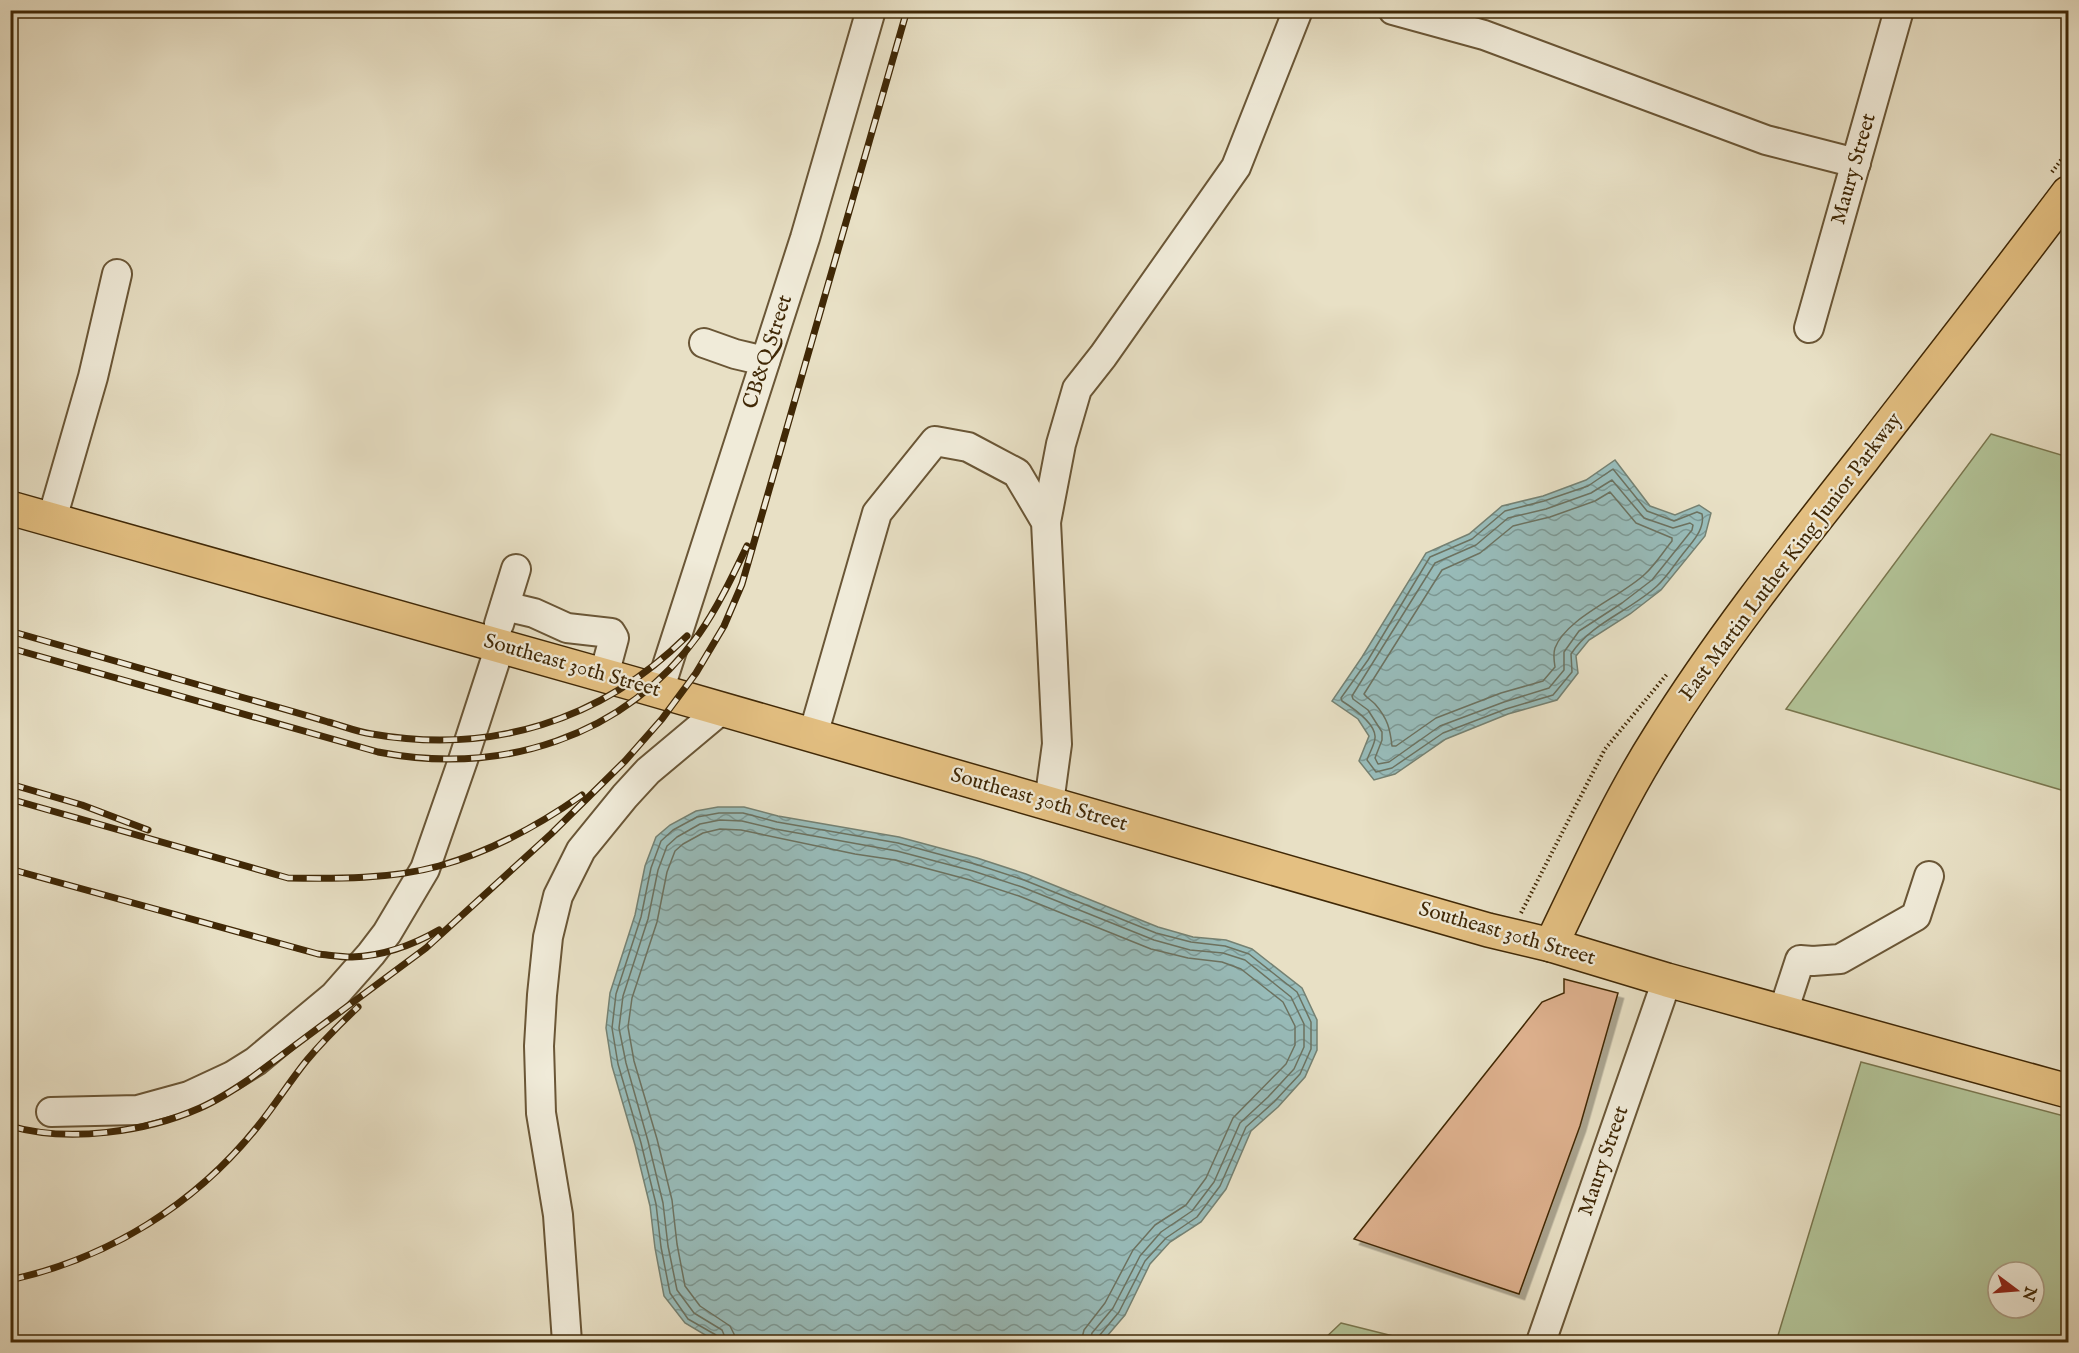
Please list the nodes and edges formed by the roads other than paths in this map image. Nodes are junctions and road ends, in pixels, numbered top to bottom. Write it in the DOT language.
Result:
graph roads {
  1 [pos="871,10"];
  2 [pos="1298,10"];
  3 [pos="1393,10"];
  4 [pos="1899,10"];
  5 [pos="1856,163"];
  6 [pos="2068,193"];
  7 [pos="117,274"];
  8 [pos="1809,328"];
  9 [pos="704,343"];
  10 [pos="765,361"];
  11 [pos="10,508"];
  12 [pos="52,519"];
  13 [pos="1046,522"];
  14 [pos="516,569"];
  15 [pos="505,606"];
  16 [pos="497,645"];
  17 [pos="604,675"];
  18 [pos="659,691"];
  19 [pos="722,709"];
  20 [pos="813,735"];
  21 [pos="1049,803"];
  22 [pos="1929,876"];
  23 [pos="1551,945"];
  24 [pos="1668,980"];
  25 [pos="1783,1012"];
  26 [pos="2068,1092"];
  27 [pos="51,1112"];
  28 [pos="567,1342"];
  29 [pos="1541,1342"];
  1 -- 10 [label="street, CB&Q Street"];
  2 -- 13 [label="street"];
  3 -- 5 [label="street"];
  4 -- 5 [label="street, Maury Street"];
  5 -- 8 [label="street, Maury Street"];
  6 -- 23 [label="main road, East Martin Luther King Junior Parkway"];
  7 -- 12 [label="street"];
  9 -- 10 [label="street"];
  10 -- 18 [label="street, CB&Q Street"];
  11 -- 12 [label="main road, Southeast 30th Street"];
  12 -- 16 [label="main road, Southeast 30th Street"];
  13 -- 20 [label="street"];
  13 -- 21 [label="street"];
  14 -- 15 [label="street"];
  15 -- 16 [label="street"];
  15 -- 17 [label="street"];
  16 -- 17 [label="main road, Southeast 30th Street"];
  16 -- 27 [label="street"];
  17 -- 18 [label="main road, Southeast 30th Street"];
  18 -- 19 [label="main road, Southeast 30th Street"];
  19 -- 20 [label="main road, Southeast 30th Street"];
  19 -- 28 [label="street"];
  20 -- 21 [label="main road, Southeast 30th Street"];
  21 -- 23 [label="main road, Southeast 30th Street"];
  22 -- 25 [label="street"];
  23 -- 24 [label="main road, Southeast 30th Street"];
  24 -- 25 [label="main road, Southeast 30th Street"];
  24 -- 29 [label="street, Maury Street"];
  25 -- 26 [label="main road, Southeast 30th Street"];
}
